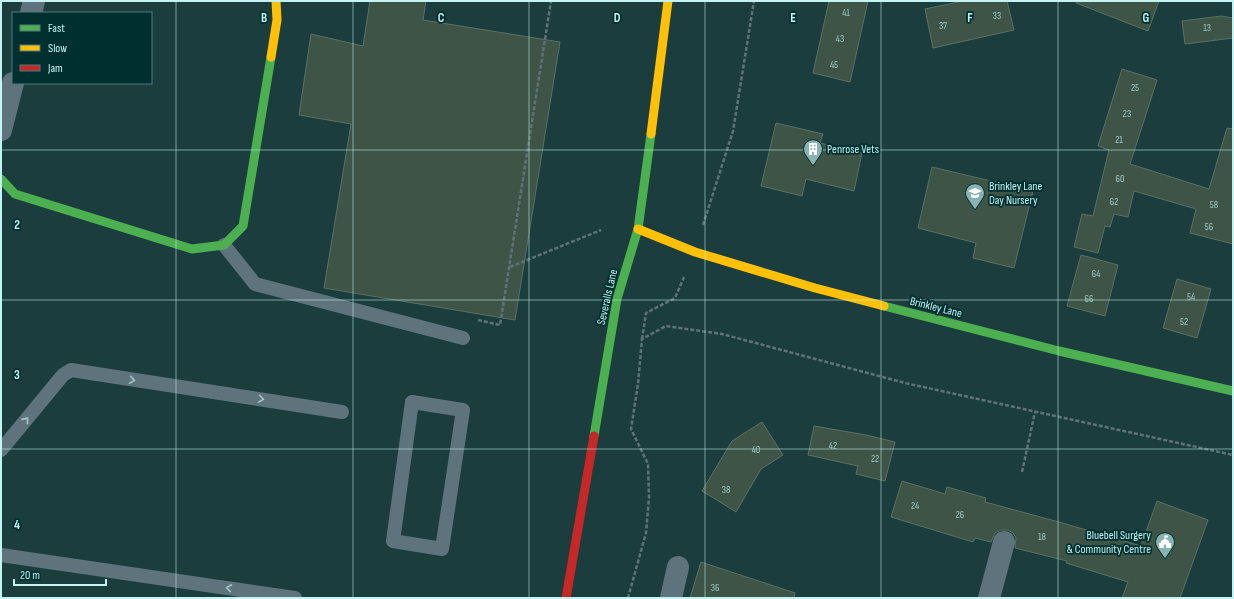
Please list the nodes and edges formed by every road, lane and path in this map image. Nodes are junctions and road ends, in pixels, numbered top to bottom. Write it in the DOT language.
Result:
graph roads {
  1 [pos="34,1"];
  2 [pos="276,1"];
  3 [pos="551,1"];
  4 [pos="668,1"];
  5 [pos="754,1"];
  6 [pos="31,12"];
  7 [pos="13,84"];
  8 [pos="1,130"];
  9 [pos="1,179"];
  10 [pos="638,229"];
  11 [pos="600,230"];
  12 [pos="224,245"];
  13 [pos="695,252"];
  14 [pos="509,268"];
  15 [pos="463,338"];
  16 [pos="642,339"];
  17 [pos="1233,391"];
  18 [pos="342,412"];
  19 [pos="1035,412"];
  20 [pos="1,450"];
  21 [pos="1233,455"];
  22 [pos="1022,472"];
  23 [pos="1004,542"];
  24 [pos="442,549"];
  25 [pos="1,555"];
  26 [pos="678,567"];
  27 [pos="295,598"];
  28 [pos="566,598"];
  29 [pos="628,598"];
  30 [pos="672,598"];
  31 [pos="989,598"];
  1 -- 6 [label="street"];
  2 -- 12 [label="street"];
  3 -- 14 [label="path"];
  4 -- 10 [label="street, Severalls Lane"];
  5 -- 13 [label="path"];
  7 -- 8 [label="street"];
  9 -- 12 [label="street"];
  10 -- 13 [label="street, Brinkley Lane"];
  10 -- 28 [label="street, Severalls Lane"];
  11 -- 14 [label="path"];
  12 -- 15 [label="lane"];
  13 -- 16 [label="path"];
  13 -- 17 [label="street, Brinkley Lane"];
  14 -- 15 [label="path"];
  16 -- 19 [label="path"];
  16 -- 29 [label="path"];
  20 -- 18 [label="lane, one-way"];
  19 -- 21 [label="path"];
  19 -- 22 [label="path"];
  23 -- 31 [label="street"];
  24 -- 24 [label="lane"];
  27 -- 25 [label="lane, one-way"];
  26 -- 30 [label="street"];
}
